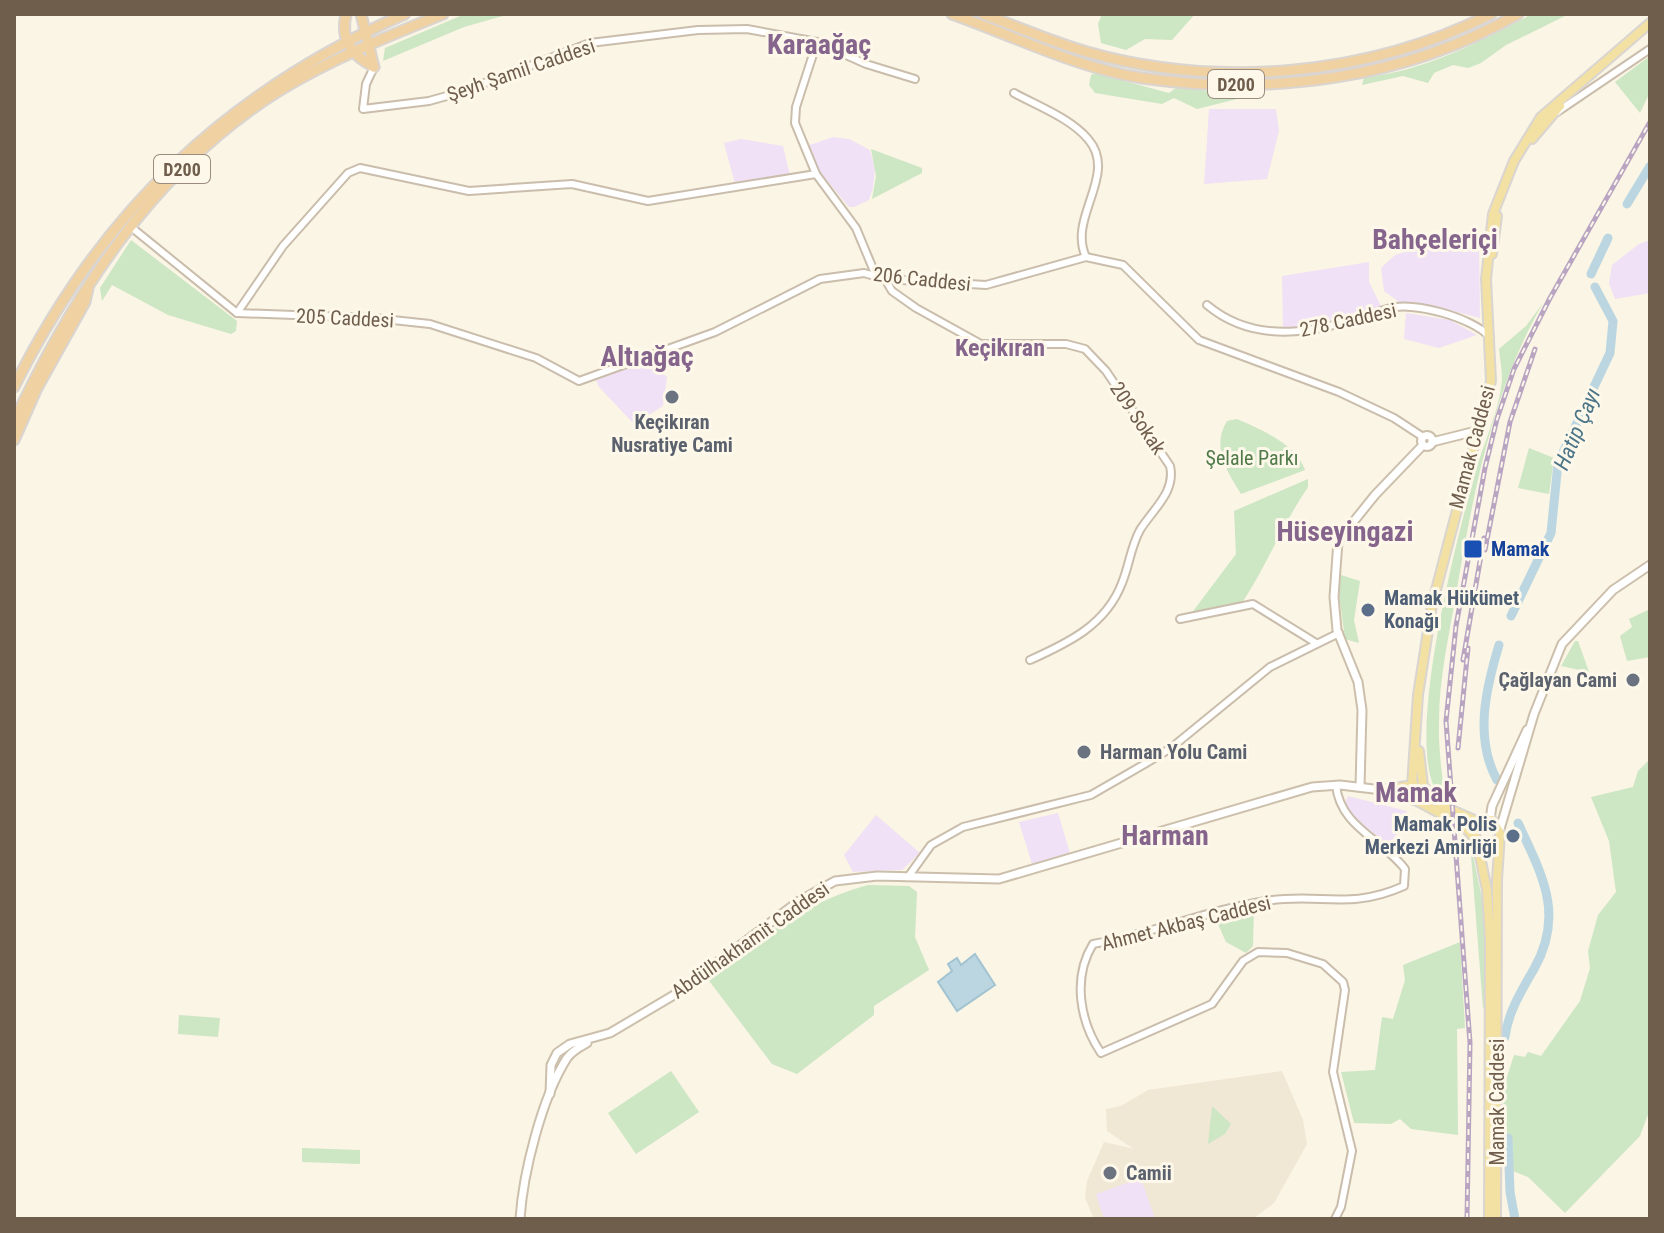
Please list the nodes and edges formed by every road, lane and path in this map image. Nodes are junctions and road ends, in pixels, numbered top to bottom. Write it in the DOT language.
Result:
graph roads {
  1 [pos="346,14"];
  2 [pos="361,14"];
  3 [pos="405,14"];
  4 [pos="443,14"];
  5 [pos="952,14"];
  6 [pos="983,14"];
  7 [pos="1491,14"];
  8 [pos="1518,14"];
  9 [pos="1650,23"];
  10 [pos="1650,29"];
  11 [pos="364,33"];
  12 [pos="346,41"];
  13 [pos="817,42"];
  14 [pos="370,44"];
  15 [pos="1650,49"];
  16 [pos="351,51"];
  17 [pos="374,67"];
  18 [pos="915,79"];
  19 [pos="1014,93"];
  20 [pos="1549,114"];
  21 [pos="1541,122"];
  22 [pos="816,174"];
  23 [pos="131,227"];
  24 [pos="1086,257"];
  25 [pos="876,276"];
  26 [pos="885,279"];
  27 [pos="74,281"];
  28 [pos="89,282"];
  29 [pos="1207,305"];
  30 [pos="237,313"];
  31 [pos="1490,337"];
  32 [pos="14,373"];
  33 [pos="579,381"];
  34 [pos="14,387"];
  35 [pos="14,422"];
  36 [pos="1476,431"];
  37 [pos="14,440"];
  38 [pos="1423,441"];
  39 [pos="1650,565"];
  40 [pos="1180,619"];
  41 [pos="1339,633"];
  42 [pos="1316,643"];
  43 [pos="1030,660"];
  44 [pos="1534,714"];
  45 [pos="1336,785"];
  46 [pos="1412,786"];
  47 [pos="1360,787"];
  48 [pos="1424,787"];
  49 [pos="1382,790"];
  50 [pos="1416,800"];
  51 [pos="1490,820"];
  52 [pos="1479,822"];
  53 [pos="1500,829"];
  54 [pos="1476,840"];
  55 [pos="1498,840"];
  56 [pos="908,877"];
  57 [pos="520,1219"];
  58 [pos="1335,1219"];
  59 [pos="1489,1219"];
  60 [pos="1496,1219"];
  1 -- 12 [label="highway"];
  2 -- 11 [label="highway"];
  3 -- 11 [label="highway, D200"];
  4 -- 14 [label="highway, D200"];
  5 -- 8 [label="highway, D200"];
  6 -- 7 [label="highway, D200"];
  9 -- 20 [label="main road, Mamak Caddesi"];
  10 -- 20 [label="main road, Mamak Caddesi"];
  11 -- 12 [label="highway, D200"];
  11 -- 14 [label="highway"];
  12 -- 16 [label="highway"];
  12 -- 27 [label="highway, D200"];
  13 -- 17 [label="street, Şeyh Şamil Caddesi"];
  13 -- 18 [label="street, Şeyh Şamil Caddesi"];
  13 -- 22 [label="street"];
  14 -- 16 [label="highway, D200"];
  14 -- 17 [label="highway"];
  15 -- 20 [label="street"];
  16 -- 17 [label="highway"];
  16 -- 23 [label="highway, D200"];
  19 -- 24 [label="street"];
  20 -- 21 [label="main road, Mamak Caddesi"];
  21 -- 31 [label="main road, Mamak Caddesi"];
  21 -- 48 [label="main road, Mamak Caddesi"];
  22 -- 25 [label="street"];
  22 -- 30 [label="street"];
  23 -- 28 [label="highway, D200"];
  23 -- 30 [label="street"];
  24 -- 26 [label="street, 206 Caddesi"];
  24 -- 38 [label="street, 206 Caddesi"];
  25 -- 26 [label="street, 206 Caddesi"];
  25 -- 33 [label="street, 206 Caddesi"];
  26 -- 43 [label="street, 209 Sokak"];
  27 -- 32 [label="highway"];
  27 -- 34 [label="highway, D200"];
  28 -- 35 [label="highway, D200"];
  28 -- 37 [label="highway"];
  29 -- 31 [label="street, 278 Caddesi"];
  30 -- 33 [label="street, 205 Caddesi"];
  31 -- 36 [label="main road, Mamak Caddesi"];
  36 -- 38 [label="main road"];
  36 -- 46 [label="main road, Mamak Caddesi"];
  38 -- 41 [label="main road"];
  39 -- 44 [label="main road"];
  40 -- 42 [label="street"];
  41 -- 42 [label="street"];
  41 -- 47 [label="main road"];
  42 -- 56 [label="street"];
  44 -- 51 [label="main road"];
  44 -- 53 [label="main road"];
  45 -- 47 [label="main road, Abdülhakhamit Caddesi"];
  45 -- 56 [label="main road, Abdülhakhamit Caddesi"];
  45 -- 58 [label="street, Ahmet Akbaş Caddesi"];
  46 -- 48 [label="main road"];
  46 -- 49 [label="main road"];
  46 -- 50 [label="main road"];
  47 -- 49 [label="main road, Abdülhakhamit Caddesi"];
  48 -- 50 [label="main road"];
  48 -- 52 [label="main road"];
  49 -- 50 [label="main road"];
  50 -- 54 [label="main road"];
  51 -- 52 [label="main road"];
  51 -- 53 [label="main road"];
  52 -- 54 [label="main road"];
  53 -- 55 [label="main road"];
  54 -- 55 [label="main road"];
  54 -- 59 [label="main road, Mamak Caddesi"];
  55 -- 60 [label="main road, Mamak Caddesi"];
  56 -- 57 [label="main road, Abdülhakhamit Caddesi"];
}
